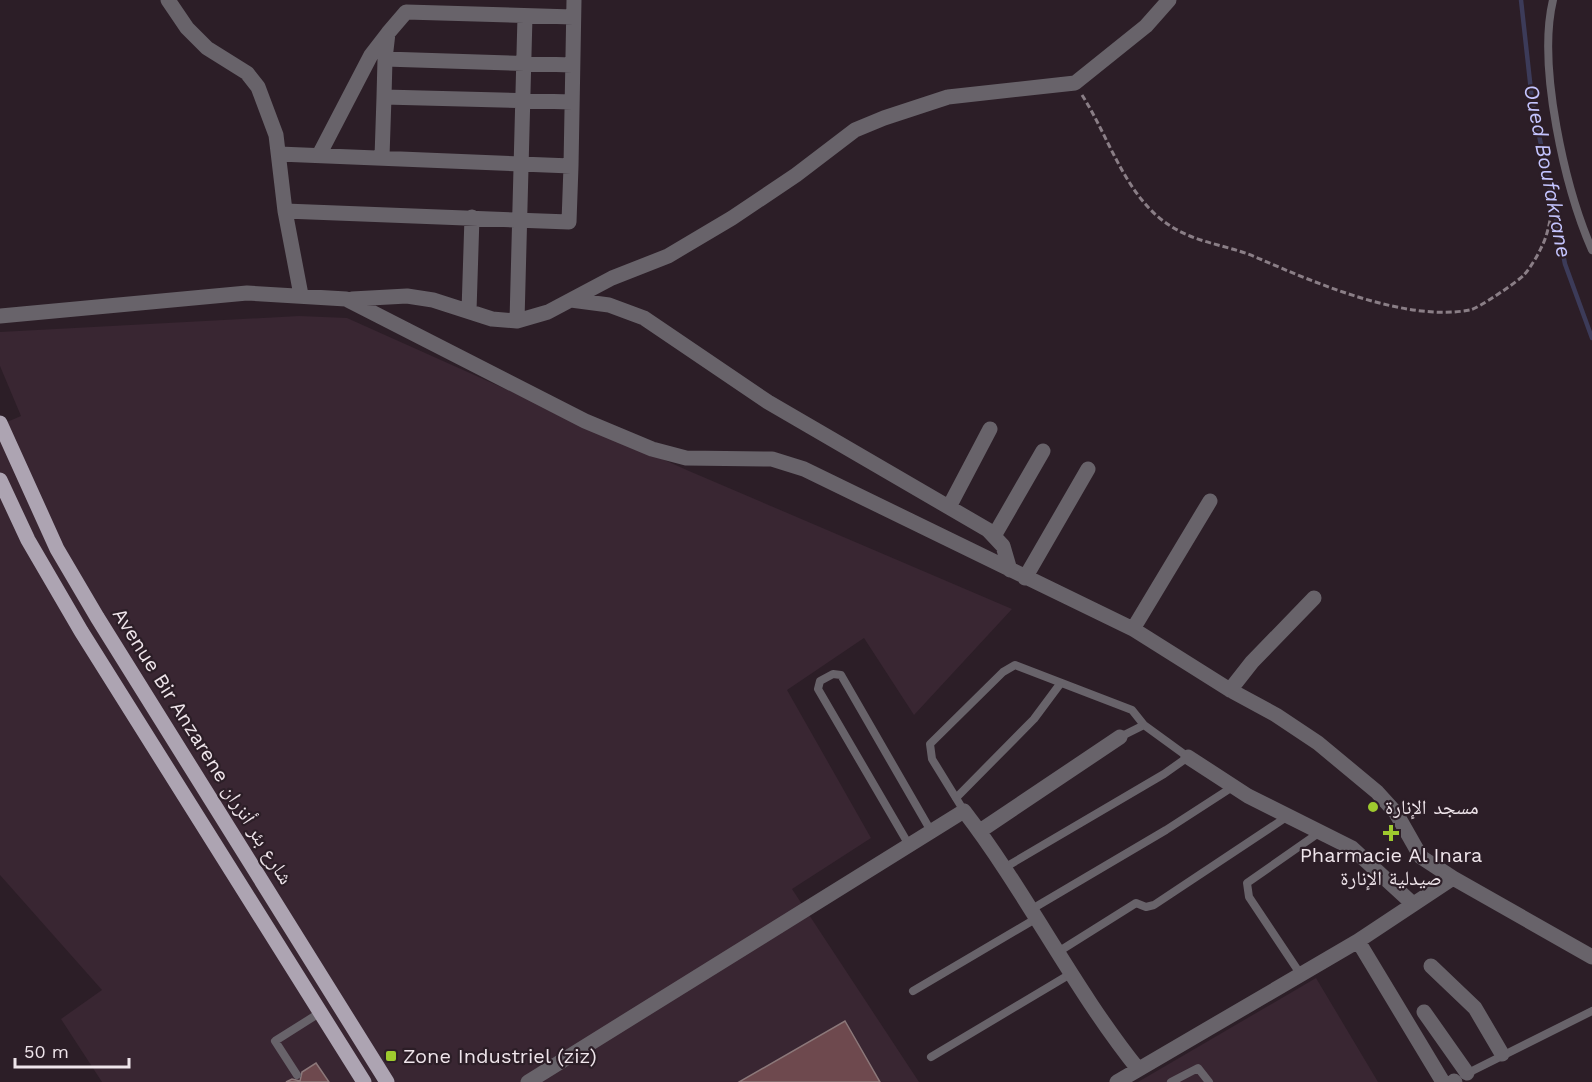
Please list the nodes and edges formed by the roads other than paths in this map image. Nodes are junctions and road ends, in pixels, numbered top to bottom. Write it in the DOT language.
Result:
graph roads {
  1 [pos="574,0"];
  2 [pos="1168,0"];
  3 [pos="1553,0"];
  4 [pos="176,4"];
  5 [pos="411,6"];
  6 [pos="525,15"];
  7 [pos="573,17"];
  8 [pos="388,33"];
  9 [pos="385,59"];
  10 [pos="525,64"];
  11 [pos="572,65"];
  12 [pos="384,97"];
  13 [pos="525,101"];
  14 [pos="572,102"];
  15 [pos="279,154"];
  16 [pos="319,155"];
  17 [pos="382,157"];
  18 [pos="522,163"];
  19 [pos="571,166"];
  20 [pos="285,211"];
  21 [pos="472,217"];
  22 [pos="520,220"];
  23 [pos="1592,250"];
  24 [pos="301,295"];
  25 [pos="346,299"];
  26 [pos="570,300"];
  27 [pos="469,311"];
  28 [pos="0,316"];
  29 [pos="517,321"];
  30 [pos="0,423"];
  31 [pos="990,429"];
  32 [pos="1043,451"];
  33 [pos="1088,469"];
  34 [pos="0,480"];
  35 [pos="1210,501"];
  36 [pos="949,507"];
  37 [pos="994,536"];
  38 [pos="1010,570"];
  39 [pos="1025,578"];
  40 [pos="1314,598"];
  41 [pos="1133,629"];
  42 [pos="1060,684"];
  43 [pos="1230,690"];
  44 [pos="1144,725"];
  45 [pos="1120,738"];
  46 [pos="1188,757"];
  47 [pos="1234,786"];
  48 [pos="960,804"];
  49 [pos="1289,815"];
  50 [pos="931,831"];
  51 [pos="980,831"];
  52 [pos="1321,831"];
  53 [pos="909,845"];
  54 [pos="1004,868"];
  55 [pos="1453,878"];
  56 [pos="1413,904"];
  57 [pos="1035,914"];
  58 [pos="1358,941"];
  59 [pos="1058,952"];
  60 [pos="1592,957"];
  61 [pos="1431,966"];
  62 [pos="1072,973"];
  63 [pos="1300,975"];
  64 [pos="913,991"];
  65 [pos="1592,1011"];
  66 [pos="321,1012"];
  67 [pos="1424,1012"];
  68 [pos="1502,1054"];
  69 [pos="931,1057"];
  70 [pos="1138,1069"];
  71 [pos="297,1076"];
  72 [pos="1185,1078"];
  73 [pos="1460,1079"];
  74 [pos="364,1082"];
  75 [pos="387,1082"];
  76 [pos="528,1082"];
  77 [pos="1117,1082"];
  78 [pos="1171,1082"];
  79 [pos="1209,1082"];
  1 -- 7 [label="street"];
  2 -- 26 [label="street"];
  3 -- 23 [label="lane"];
  4 -- 15 [label="street"];
  5 -- 6 [label="street"];
  5 -- 8 [label="street"];
  6 -- 7 [label="street"];
  6 -- 10 [label="street"];
  7 -- 11 [label="street"];
  8 -- 9 [label="street"];
  8 -- 16 [label="street"];
  9 -- 10 [label="street"];
  9 -- 12 [label="street"];
  10 -- 11 [label="street"];
  10 -- 13 [label="street"];
  11 -- 14 [label="street"];
  12 -- 13 [label="street"];
  12 -- 17 [label="street"];
  13 -- 14 [label="street"];
  13 -- 18 [label="street"];
  14 -- 19 [label="street"];
  15 -- 16 [label="street"];
  15 -- 20 [label="street"];
  16 -- 17 [label="street"];
  17 -- 18 [label="street"];
  18 -- 19 [label="street"];
  18 -- 22 [label="street"];
  19 -- 22 [label="street"];
  20 -- 21 [label="street"];
  20 -- 24 [label="street"];
  21 -- 22 [label="street"];
  21 -- 27 [label="street"];
  22 -- 29 [label="street"];
  24 -- 25 [label="street"];
  24 -- 28 [label="street"];
  25 -- 27 [label="street"];
  25 -- 38 [label="street"];
  26 -- 29 [label="street"];
  26 -- 36 [label="street"];
  27 -- 29 [label="street"];
  30 -- 75 [label="main road, Avenue Bir Anzarene شارع بئر أنزران"];
  31 -- 36 [label="street"];
  32 -- 37 [label="street"];
  33 -- 39 [label="street"];
  34 -- 66 [label="main road"];
  35 -- 41 [label="street"];
  36 -- 37 [label="street"];
  37 -- 38 [label="street"];
  38 -- 39 [label="street"];
  39 -- 41 [label="street"];
  40 -- 43 [label="street"];
  41 -- 43 [label="street"];
  42 -- 44 [label="lane"];
  42 -- 48 [label="lane"];
  42 -- 48 [label="lane"];
  43 -- 55 [label="street"];
  44 -- 45 [label="lane"];
  44 -- 46 [label="lane"];
  45 -- 51 [label="street"];
  46 -- 47 [label="street"];
  46 -- 54 [label="lane"];
  47 -- 49 [label="street"];
  47 -- 57 [label="lane"];
  48 -- 50 [label="street"];
  48 -- 51 [label="street"];
  49 -- 52 [label="street"];
  49 -- 59 [label="lane"];
  50 -- 53 [label="street"];
  50 -- 53 [label="lane"];
  51 -- 54 [label="street"];
  52 -- 56 [label="street"];
  52 -- 63 [label="lane"];
  53 -- 76 [label="street"];
  54 -- 57 [label="street"];
  55 -- 56 [label="street"];
  55 -- 60 [label="street"];
  56 -- 58 [label="street"];
  57 -- 59 [label="street"];
  57 -- 64 [label="lane"];
  58 -- 63 [label="street"];
  58 -- 73 [label="street"];
  59 -- 62 [label="street"];
  61 -- 68 [label="street"];
  62 -- 69 [label="lane"];
  62 -- 70 [label="street"];
  63 -- 70 [label="street"];
  65 -- 68 [label="lane"];
  66 -- 71 [label="lane"];
  66 -- 74 [label="main road"];
  67 -- 73 [label="street"];
  68 -- 73 [label="lane"];
  70 -- 77 [label="street"];
  72 -- 78 [label="lane"];
  72 -- 79 [label="lane"];
}
